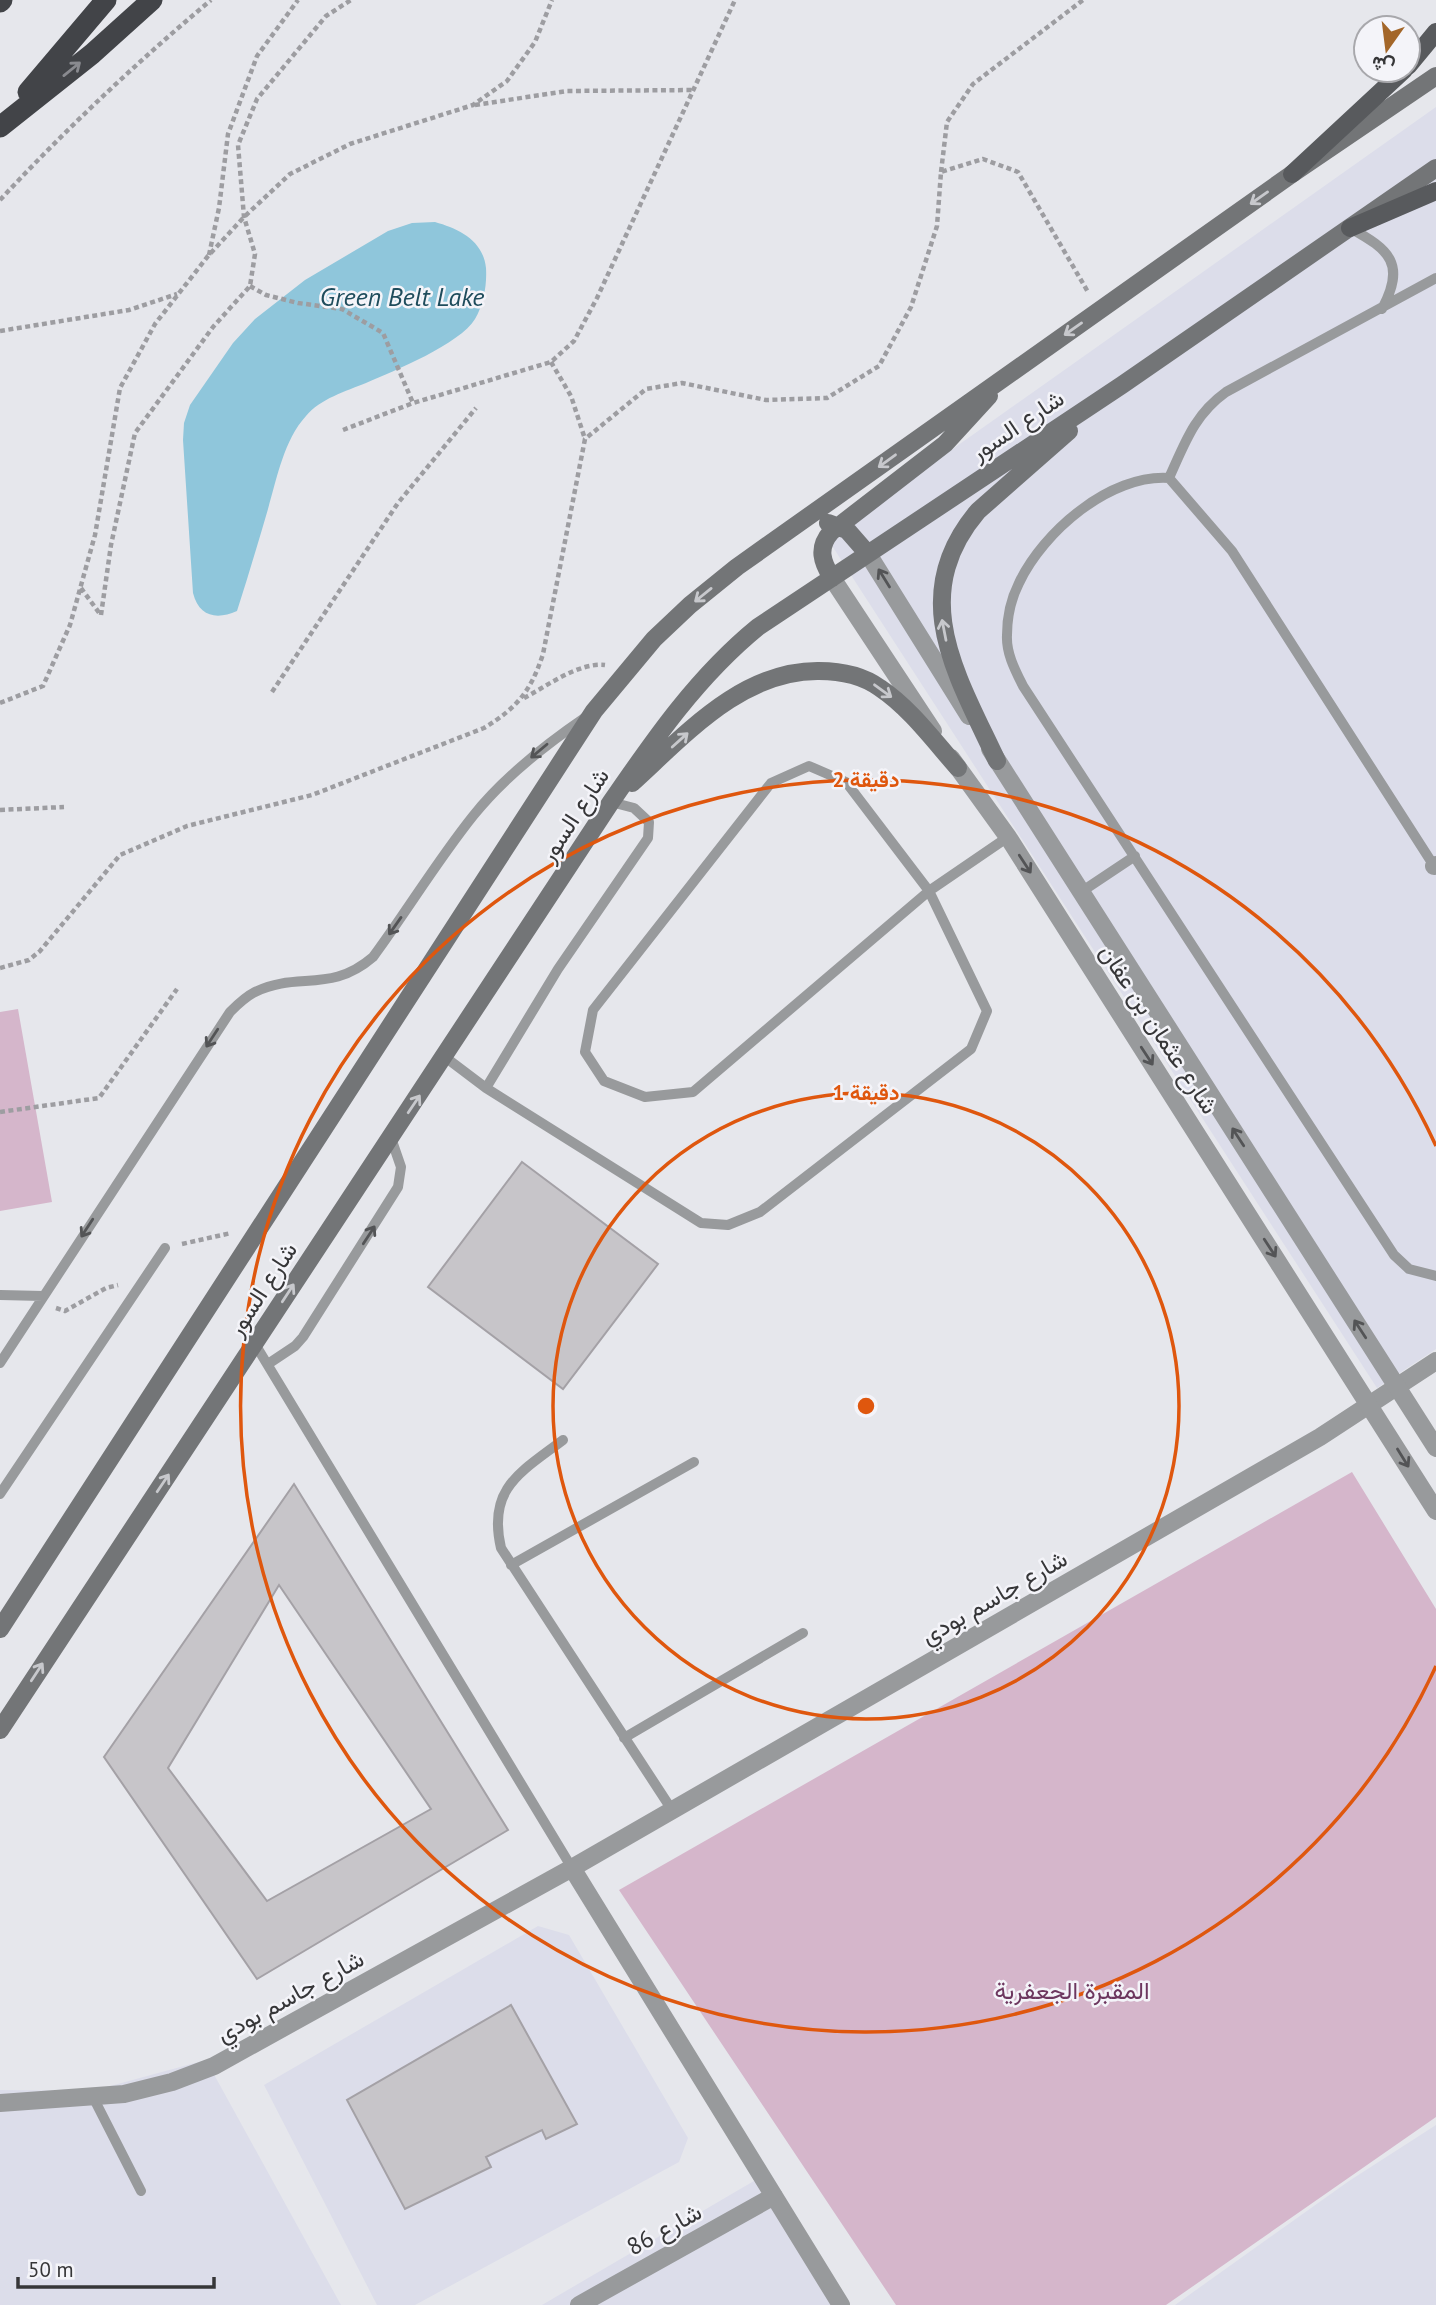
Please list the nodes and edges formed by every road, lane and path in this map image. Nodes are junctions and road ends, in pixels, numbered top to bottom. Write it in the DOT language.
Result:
graph roads {
  1 [pos="106,0"];
  2 [pos="152,0"];
  3 [pos="211,0"];
  4 [pos="298,0"];
  5 [pos="351,0"];
  6 [pos="552,0"];
  7 [pos="735,0"];
  8 [pos="1083,0"];
  9 [pos="1436,32"];
  10 [pos="1422,49"];
  11 [pos="1436,76"];
  12 [pos="1389,84"];
  13 [pos="694,90"];
  14 [pos="473,105"];
  15 [pos="0,127"];
  16 [pos="1436,168"];
  17 [pos="941,172"];
  18 [pos="1292,174"];
  19 [pos="1436,191"];
  20 [pos="0,200"];
  21 [pos="244,217"];
  22 [pos="1349,228"];
  23 [pos="208,256"];
  24 [pos="1436,278"];
  25 [pos="250,286"];
  26 [pos="179,293"];
  27 [pos="1382,309"];
  28 [pos="1099,311"];
  29 [pos="0,331"];
  30 [pos="551,362"];
  31 [pos="1007,374"];
  32 [pos="1122,385"];
  33 [pos="413,403"];
  34 [pos="476,408"];
  35 [pos="343,430"];
  36 [pos="585,439"];
  37 [pos="1170,478"];
  38 [pos="839,526"];
  39 [pos="778,538"];
  40 [pos="868,554"];
  41 [pos="832,578"];
  42 [pos="80,587"];
  43 [pos="625,673"];
  44 [pos="272,692"];
  45 [pos="522,698"];
  46 [pos="0,703"];
  47 [pos="594,711"];
  48 [pos="997,761"];
  49 [pos="958,768"];
  50 [pos="611,802"];
  51 [pos="64,807"];
  52 [pos="0,810"];
  53 [pos="1008,837"];
  54 [pos="1135,856"];
  55 [pos="1435,867"];
  56 [pos="929,891"];
  57 [pos="1081,892"];
  58 [pos="0,968"];
  59 [pos="177,989"];
  60 [pos="445,1057"];
  61 [pos="486,1088"];
  62 [pos="0,1112"];
  63 [pos="391,1138"];
  64 [pos="263,1225"];
  65 [pos="165,1248"];
  66 [pos="1436,1276"];
  67 [pos="146,1277"];
  68 [pos="0,1295"];
  69 [pos="41,1299"];
  70 [pos="255,1344"];
  71 [pos="1436,1361"];
  72 [pos="0,1363"];
  73 [pos="268,1364"];
  74 [pos="1397,1387"];
  75 [pos="1370,1405"];
  76 [pos="563,1440"];
  77 [pos="1436,1448"];
  78 [pos="694,1462"];
  79 [pos="0,1494"];
  80 [pos="1436,1511"];
  81 [pos="512,1565"];
  82 [pos="0,1629"];
  83 [pos="803,1633"];
  84 [pos="0,1730"];
  85 [pos="624,1738"];
  86 [pos="672,1811"];
  87 [pos="572,1868"];
  88 [pos="93,2097"];
  89 [pos="4,2100"];
  90 [pos="141,2192"];
  91 [pos="774,2196"];
  92 [pos="579,2305"];
  93 [pos="841,2305"];
  1 -- 15 [label="highway"];
  15 -- 2 [label="highway, one-way"];
  3 -- 20 [label="path"];
  4 -- 23 [label="path"];
  5 -- 21 [label="path"];
  6 -- 14 [label="path"];
  7 -- 13 [label="path"];
  8 -- 17 [label="path"];
  9 -- 10 [label="main road"];
  11 -- 18 [label="main road, شارع السور"];
  12 -- 18 [label="main road"];
  13 -- 14 [label="path"];
  13 -- 30 [label="path"];
  14 -- 21 [label="path"];
  16 -- 22 [label="main road, شارع السور"];
  17 -- 28 [label="path"];
  17 -- 36 [label="path"];
  18 -- 28 [label="main road, شارع السور, one-way"];
  19 -- 22 [label="main road"];
  21 -- 23 [label="path"];
  21 -- 25 [label="path"];
  22 -- 27 [label="lane"];
  22 -- 32 [label="main road, شارع السور"];
  23 -- 26 [label="path"];
  24 -- 27 [label="lane"];
  25 -- 33 [label="path"];
  25 -- 42 [label="path"];
  26 -- 29 [label="path"];
  26 -- 42 [label="path"];
  27 -- 37 [label="lane"];
  28 -- 31 [label="main road, شارع السور, one-way"];
  30 -- 33 [label="path"];
  30 -- 36 [label="path"];
  31 -- 38 [label="main road"];
  31 -- 39 [label="main road, شارع السور, one-way"];
  32 -- 40 [label="main road, شارع السور"];
  48 -- 32 [label="main road, one-way"];
  33 -- 35 [label="path"];
  34 -- 44 [label="path"];
  36 -- 45 [label="path"];
  37 -- 54 [label="lane"];
  37 -- 55 [label="lane"];
  38 -- 39 [label="main road"];
  38 -- 40 [label="main road"];
  38 -- 41 [label="main road"];
  39 -- 43 [label="main road, شارع السور, one-way"];
  40 -- 41 [label="main road, شارع السور"];
  48 -- 40 [label="street, شارع عثمان بن عفان, one-way"];
  41 -- 49 [label="street, شارع عثمان بن عفان"];
  41 -- 50 [label="main road, شارع السور"];
  42 -- 46 [label="path"];
  43 -- 45 [label="path"];
  43 -- 47 [label="main road, شارع السور"];
  45 -- 58 [label="path"];
  47 -- 64 [label="main road, شارع السور"];
  47 -- 69 [label="lane, one-way"];
  48 -- 57 [label="street, شارع عثمان بن عفان"];
  50 -- 49 [label="main road, one-way"];
  49 -- 53 [label="street, شارع عثمان بن عفان"];
  50 -- 60 [label="main road, شارع السور"];
  50 -- 61 [label="lane"];
  51 -- 52 [label="path"];
  53 -- 56 [label="lane"];
  53 -- 75 [label="street, شارع عثمان بن عفان, one-way"];
  54 -- 57 [label="lane"];
  54 -- 66 [label="lane"];
  56 -- 56 [label="lane"];
  56 -- 61 [label="lane"];
  74 -- 57 [label="street, شارع عثمان بن عفان, one-way"];
  59 -- 62 [label="path"];
  60 -- 61 [label="lane"];
  63 -- 60 [label="main road, شارع السور, one-way"];
  70 -- 63 [label="main road, شارع السور, one-way"];
  73 -- 63 [label="lane, one-way"];
  64 -- 65 [label="path"];
  64 -- 82 [label="main road, شارع السور"];
  65 -- 67 [label="lane"];
  67 -- 69 [label="path"];
  67 -- 79 [label="lane"];
  68 -- 69 [label="lane"];
  69 -- 72 [label="lane"];
  70 -- 73 [label="lane"];
  84 -- 70 [label="main road, شارع السور, one-way"];
  71 -- 74 [label="street, شارع جاسم بودي"];
  73 -- 87 [label="lane"];
  74 -- 75 [label="street, شارع جاسم بودي"];
  74 -- 77 [label="street, شارع عثمان بن عفان"];
  75 -- 80 [label="street, شارع عثمان بن عفان, one-way"];
  75 -- 86 [label="street, شارع جاسم بودي"];
  76 -- 81 [label="lane"];
  78 -- 81 [label="lane"];
  81 -- 85 [label="lane"];
  83 -- 85 [label="lane"];
  85 -- 86 [label="lane"];
  86 -- 87 [label="street, شارع جاسم بودي"];
  87 -- 88 [label="street, شارع جاسم بودي"];
  87 -- 91 [label="street"];
  88 -- 89 [label="street, شارع جاسم بودي"];
  88 -- 90 [label="lane"];
  91 -- 92 [label="street, شارع 86"];
  91 -- 93 [label="street"];
}
